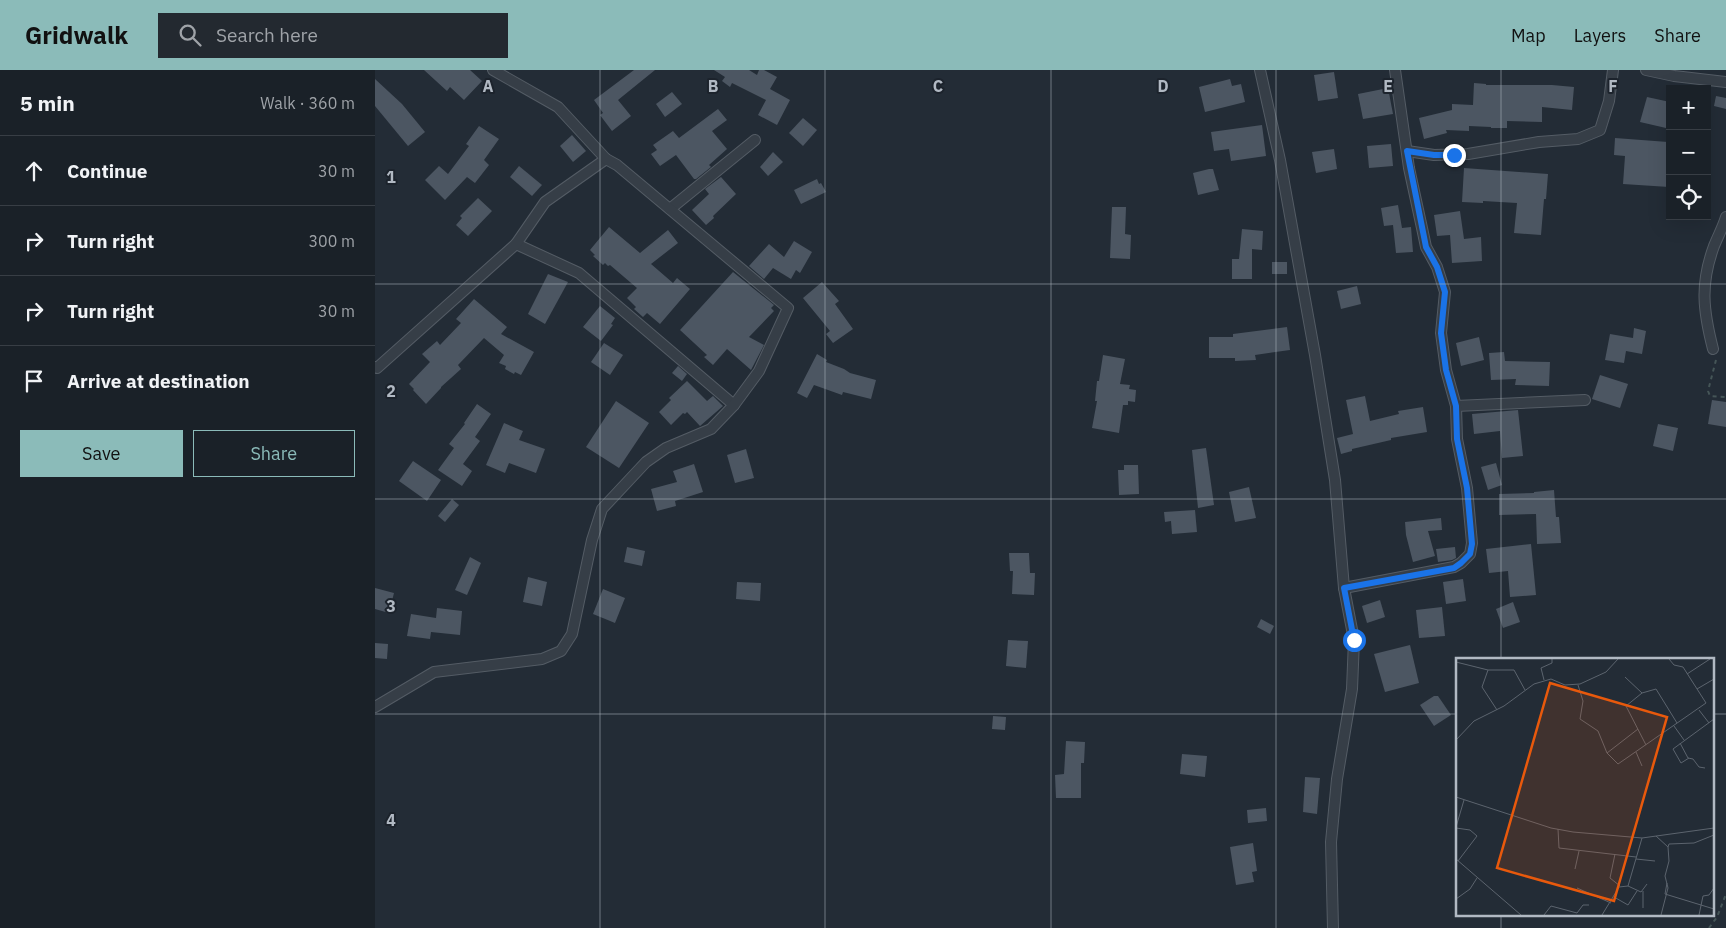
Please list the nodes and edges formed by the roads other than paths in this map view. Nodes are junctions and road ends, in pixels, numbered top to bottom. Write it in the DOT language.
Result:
graph roads {
  1 [pos="493,70"];
  2 [pos="1260,70"];
  3 [pos="1395,70"];
  4 [pos="1613,70"];
  5 [pos="1646,70"];
  6 [pos="1701,74"];
  7 [pos="1726,82"];
  8 [pos="755,140"];
  9 [pos="1407,151"];
  10 [pos="606,160"];
  11 [pos="670,209"];
  12 [pos="1726,217"];
  13 [pos="516,244"];
  14 [pos="1713,349"];
  15 [pos="375,368"];
  16 [pos="1585,400"];
  17 [pos="734,405"];
  18 [pos="1456,406"];
  19 [pos="1344,588"];
  20 [pos="375,707"];
  21 [pos="1333,928"];
  1 -- 10 [label="street"];
  2 -- 19 [label="street"];
  3 -- 9 [label="street"];
  4 -- 9 [label="street"];
  5 -- 6 [label="street"];
  6 -- 7 [label="street"];
  8 -- 11 [label="street"];
  9 -- 18 [label="street"];
  10 -- 11 [label="street"];
  10 -- 13 [label="street"];
  11 -- 17 [label="street"];
  12 -- 14 [label="street"];
  13 -- 15 [label="street"];
  13 -- 17 [label="street"];
  16 -- 18 [label="street"];
  17 -- 20 [label="street"];
  18 -- 19 [label="street"];
  19 -- 21 [label="street"];
}
